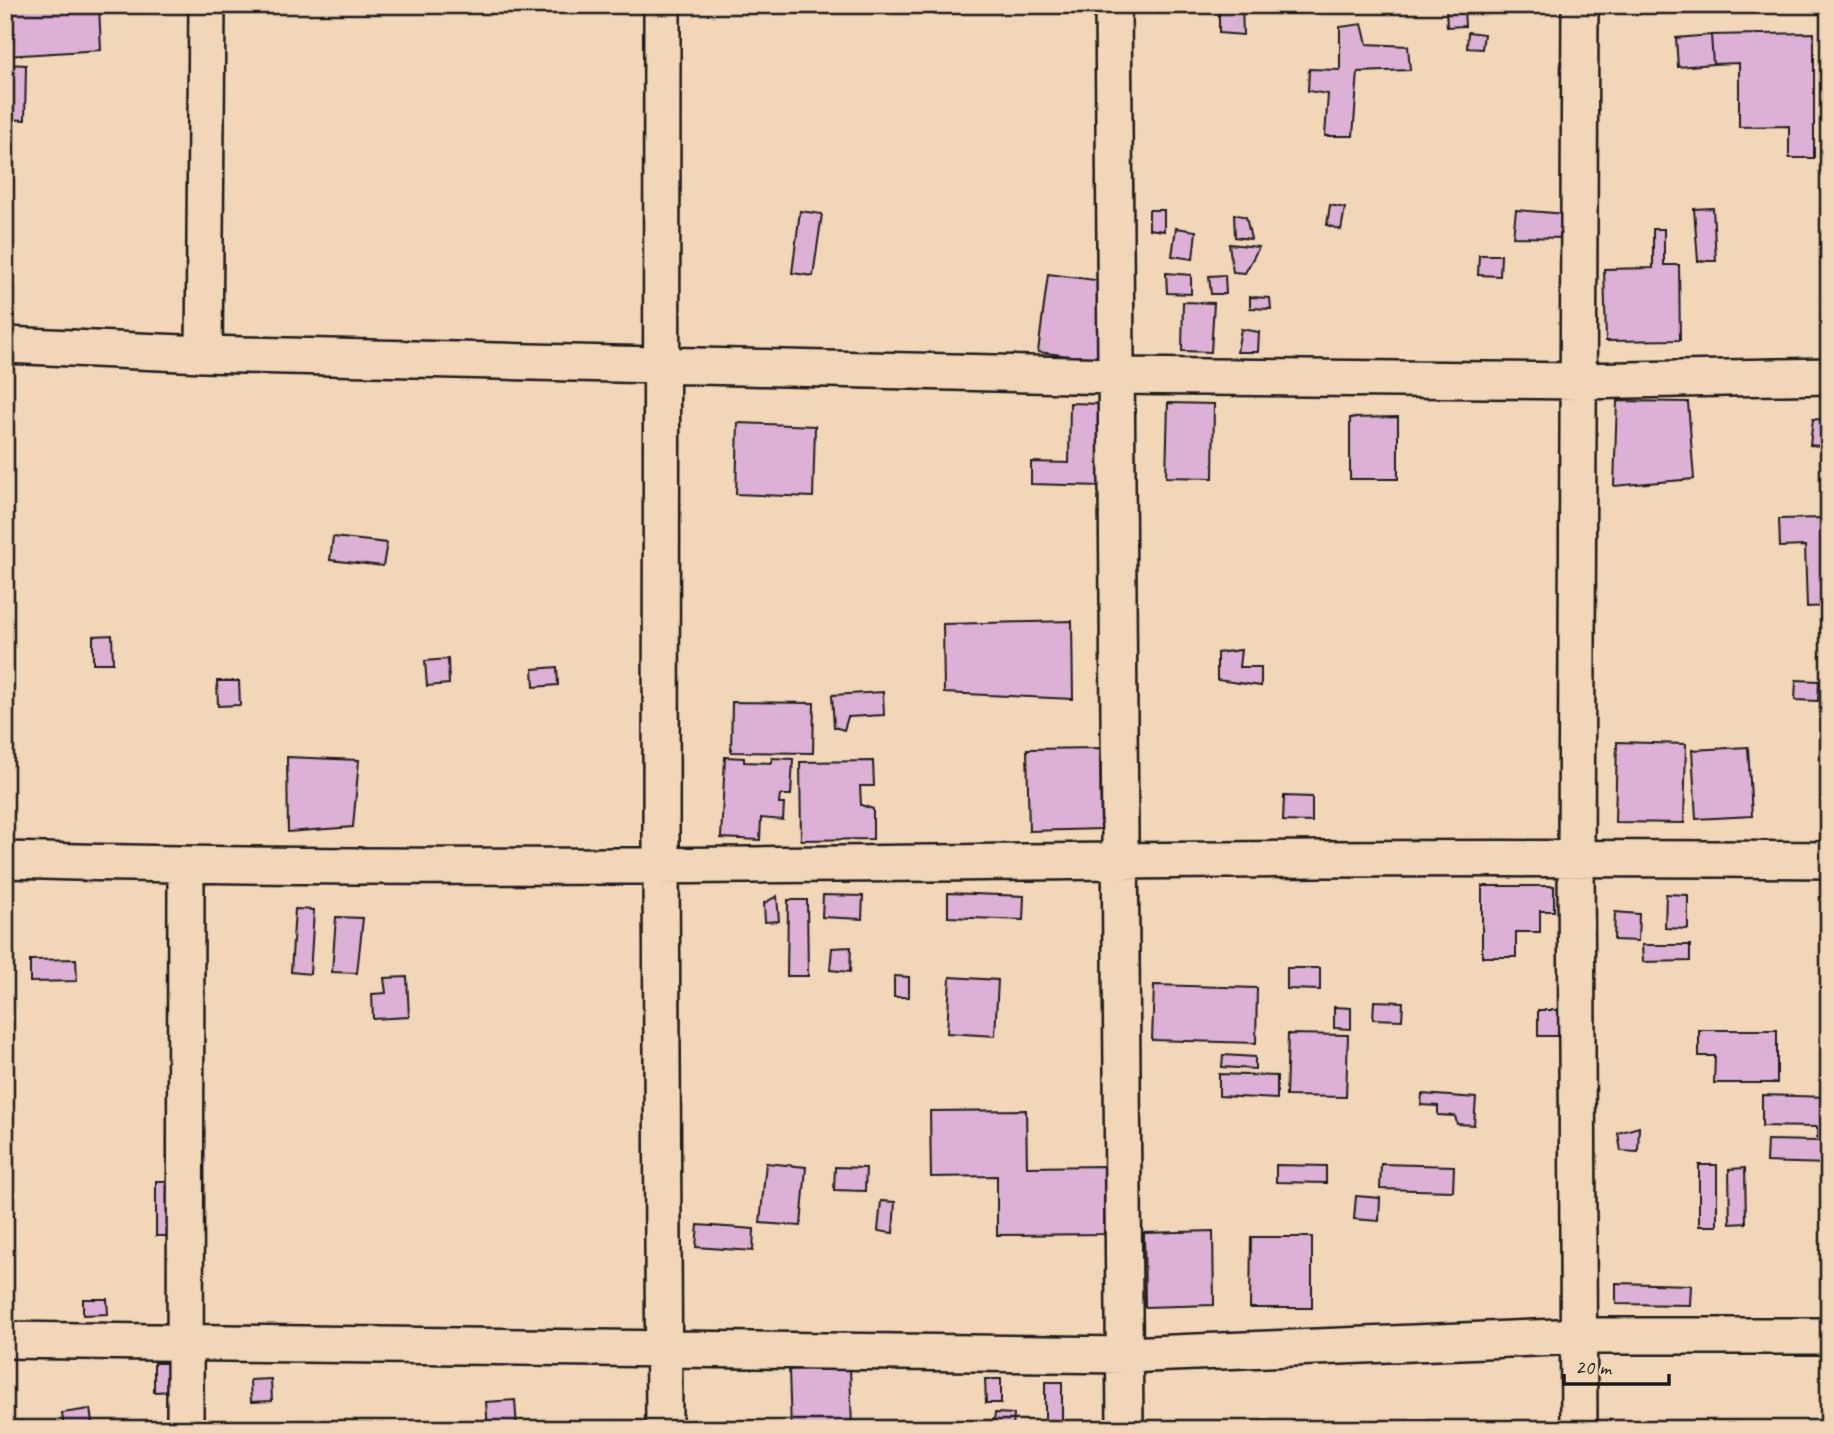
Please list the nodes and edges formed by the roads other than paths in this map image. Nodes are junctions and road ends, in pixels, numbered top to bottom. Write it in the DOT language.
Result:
graph roads {
  1 [pos="207,5"];
  2 [pos="663,5"];
  3 [pos="1113,5"];
  4 [pos="1580,5"];
  5 [pos="5,345"];
  6 [pos="204,354"];
  7 [pos="661,365"];
  8 [pos="1115,376"];
  9 [pos="1829,376"];
  10 [pos="1580,381"];
  11 [pos="1576,858"];
  12 [pos="5,860"];
  13 [pos="1829,860"];
  14 [pos="1121,861"];
  15 [pos="186,866"];
  16 [pos="661,866"];
  17 [pos="1580,1336"];
  18 [pos="1829,1336"];
  19 [pos="5,1340"];
  20 [pos="186,1343"];
  21 [pos="664,1349"];
  22 [pos="1125,1354"];
  23 [pos="185,1429"];
  24 [pos="664,1429"];
  25 [pos="1125,1429"];
  26 [pos="1579,1429"];
  1 -- 6 [label="street"];
  2 -- 7 [label="street"];
  3 -- 8 [label="street"];
  4 -- 10 [label="street"];
  5 -- 6 [label="street"];
  6 -- 7 [label="street"];
  7 -- 8 [label="street"];
  7 -- 16 [label="street"];
  8 -- 10 [label="street"];
  8 -- 14 [label="street"];
  9 -- 10 [label="street"];
  10 -- 11 [label="street"];
  11 -- 13 [label="street"];
  11 -- 14 [label="street"];
  11 -- 17 [label="street"];
  12 -- 15 [label="street"];
  14 -- 16 [label="street"];
  14 -- 22 [label="street"];
  15 -- 16 [label="street"];
  15 -- 20 [label="street"];
  16 -- 21 [label="street"];
  17 -- 18 [label="street"];
  17 -- 22 [label="street"];
  17 -- 26 [label="street"];
  19 -- 20 [label="street"];
  20 -- 21 [label="street"];
  20 -- 23 [label="street"];
  21 -- 22 [label="street"];
  21 -- 24 [label="street"];
  22 -- 25 [label="street"];
}
